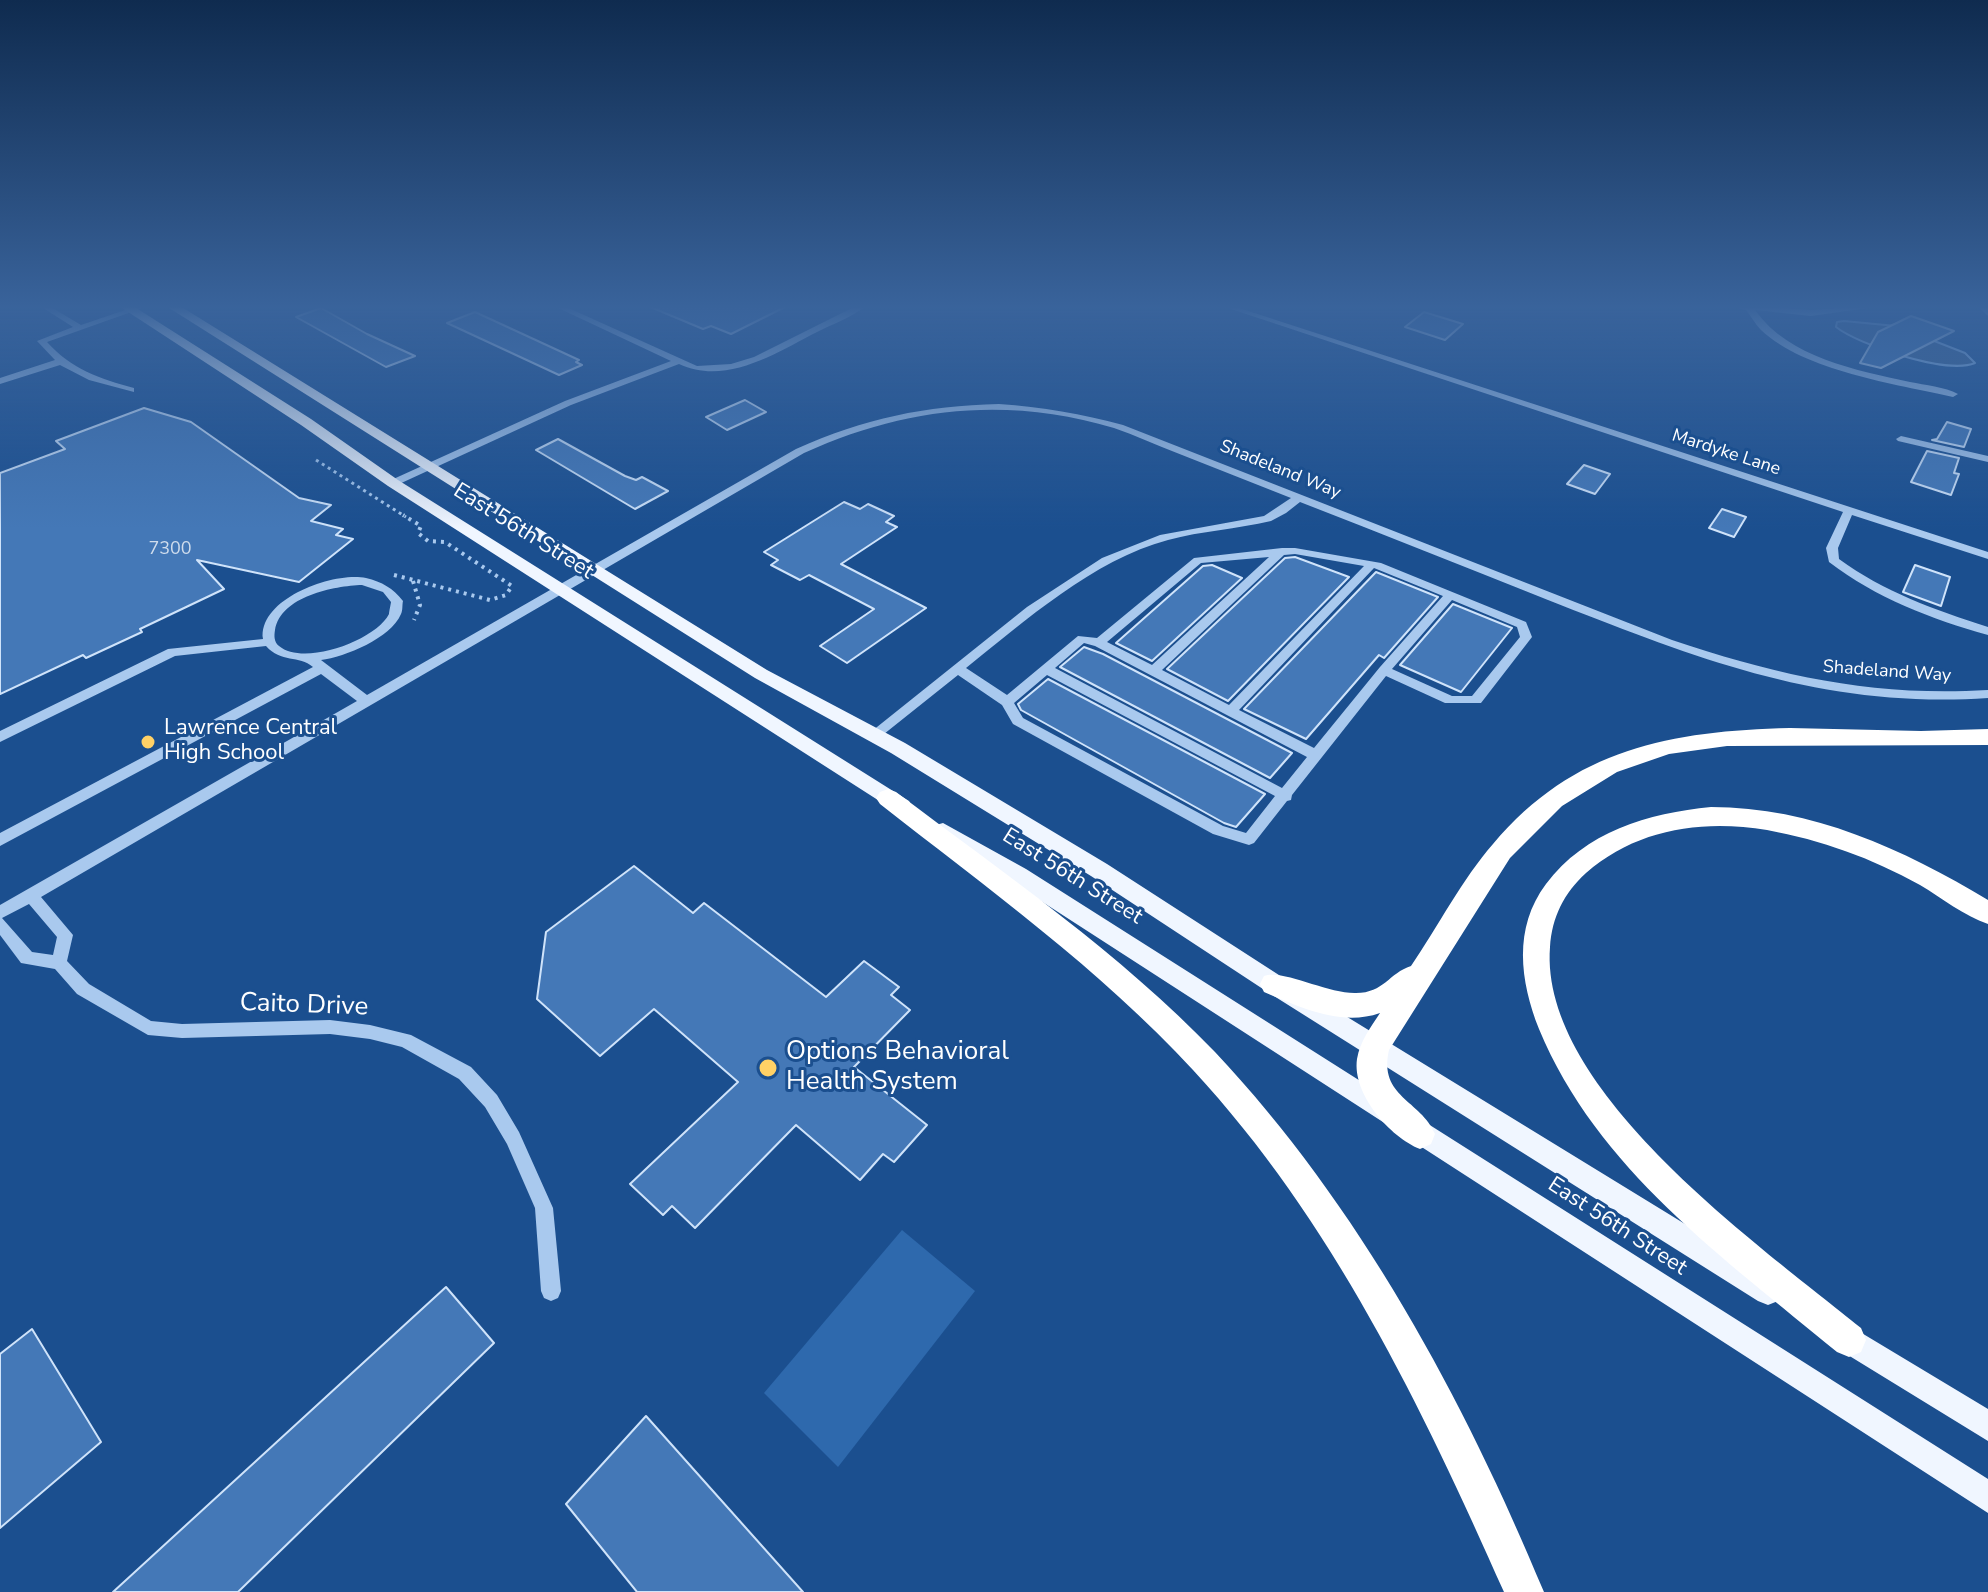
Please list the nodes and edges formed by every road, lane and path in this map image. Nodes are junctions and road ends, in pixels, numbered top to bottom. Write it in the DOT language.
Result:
graph roads {
  1 [pos="95,380"];
  2 [pos="244,380"];
  3 [pos="292,380"];
  4 [pos="628,380"];
  5 [pos="1453,380"];
  6 [pos="1902,380"];
  7 [pos="131,390"];
  8 [pos="1953,394"];
  9 [pos="1901,439"];
  10 [pos="1988,459"];
  11 [pos="431,466"];
  12 [pos="393,483"];
  13 [pos="1299,497"];
  14 [pos="1849,510"];
  15 [pos="1282,551"];
  16 [pos="1988,556"];
  17 [pos="1372,564"];
  18 [pos="595,568"];
  19 [pos="568,584"];
  20 [pos="1450,595"];
  21 [pos="1988,631"];
  22 [pos="268,642"];
  23 [pos="1099,643"];
  24 [pos="310,658"];
  25 [pos="322,668"];
  26 [pos="957,668"];
  27 [pos="1046,669"];
  28 [pos="1384,670"];
  29 [pos="1153,671"];
  30 [pos="1988,694"];
  31 [pos="366,701"];
  32 [pos="1007,702"];
  33 [pos="1230,711"];
  34 [pos="874,735"];
  35 [pos="0,737"];
  36 [pos="1988,737"];
  37 [pos="1317,756"];
  38 [pos="1286,796"];
  39 [pos="888,798"];
  40 [pos="0,840"];
  41 [pos="31,896"];
  42 [pos="0,913"];
  43 [pos="1988,913"];
  44 [pos="0,924"];
  45 [pos="1434,958"];
  46 [pos="59,963"];
  47 [pos="1274,984"];
  48 [pos="1375,1046"];
  49 [pos="1420,1134"];
  50 [pos="551,1291"];
  51 [pos="1849,1340"];
  52 [pos="1988,1426"];
  53 [pos="1988,1497"];
  54 [pos="1524,1592"];
  1 -- 7 [label="street"];
  2 -- 12 [label="main road, East 56th Street"];
  3 -- 11 [label="main road, East 56th Street"];
  4 -- 11 [label="street"];
  5 -- 14 [label="street, Mardyke Lane"];
  6 -- 8 [label="street"];
  9 -- 10 [label="street"];
  11 -- 12 [label="street"];
  11 -- 18 [label="main road, East 56th Street"];
  12 -- 19 [label="main road, East 56th Street"];
  13 -- 18 [label="street, Shadeland Way"];
  13 -- 26 [label="street"];
  13 -- 30 [label="street, Shadeland Way"];
  14 -- 16 [label="street, Mardyke Lane"];
  14 -- 21 [label="street"];
  15 -- 17 [label="street"];
  15 -- 23 [label="street"];
  15 -- 29 [label="street"];
  17 -- 20 [label="street"];
  17 -- 33 [label="street"];
  18 -- 19 [label="street, Shadeland Way"];
  18 -- 34 [label="main road, East 56th Street"];
  19 -- 31 [label="street"];
  19 -- 39 [label="main road, East 56th Street"];
  20 -- 28 [label="street"];
  20 -- 28 [label="street"];
  22 -- 24 [label="street"];
  22 -- 24 [label="street"];
  22 -- 35 [label="street"];
  23 -- 27 [label="street"];
  23 -- 29 [label="street"];
  24 -- 25 [label="street"];
  25 -- 31 [label="street"];
  25 -- 40 [label="street"];
  26 -- 32 [label="street"];
  26 -- 34 [label="street"];
  27 -- 32 [label="street"];
  27 -- 38 [label="street"];
  28 -- 37 [label="street"];
  29 -- 33 [label="street"];
  31 -- 41 [label="street"];
  32 -- 38 [label="street"];
  33 -- 37 [label="street"];
  34 -- 47 [label="main road, East 56th Street"];
  36 -- 45 [label="highway"];
  37 -- 38 [label="street"];
  39 -- 49 [label="main road, East 56th Street"];
  39 -- 54 [label="highway"];
  41 -- 42 [label="street"];
  41 -- 46 [label="street"];
  43 -- 51 [label="highway"];
  44 -- 46 [label="street, Caito Drive"];
  45 -- 47 [label="highway"];
  45 -- 48 [label="highway"];
  46 -- 50 [label="street, Caito Drive"];
  47 -- 48 [label="main road, East 56th Street"];
  48 -- 49 [label="highway"];
  48 -- 51 [label="main road, East 56th Street"];
  49 -- 53 [label="main road, East 56th Street"];
  51 -- 52 [label="main road, East 56th Street"];
}
